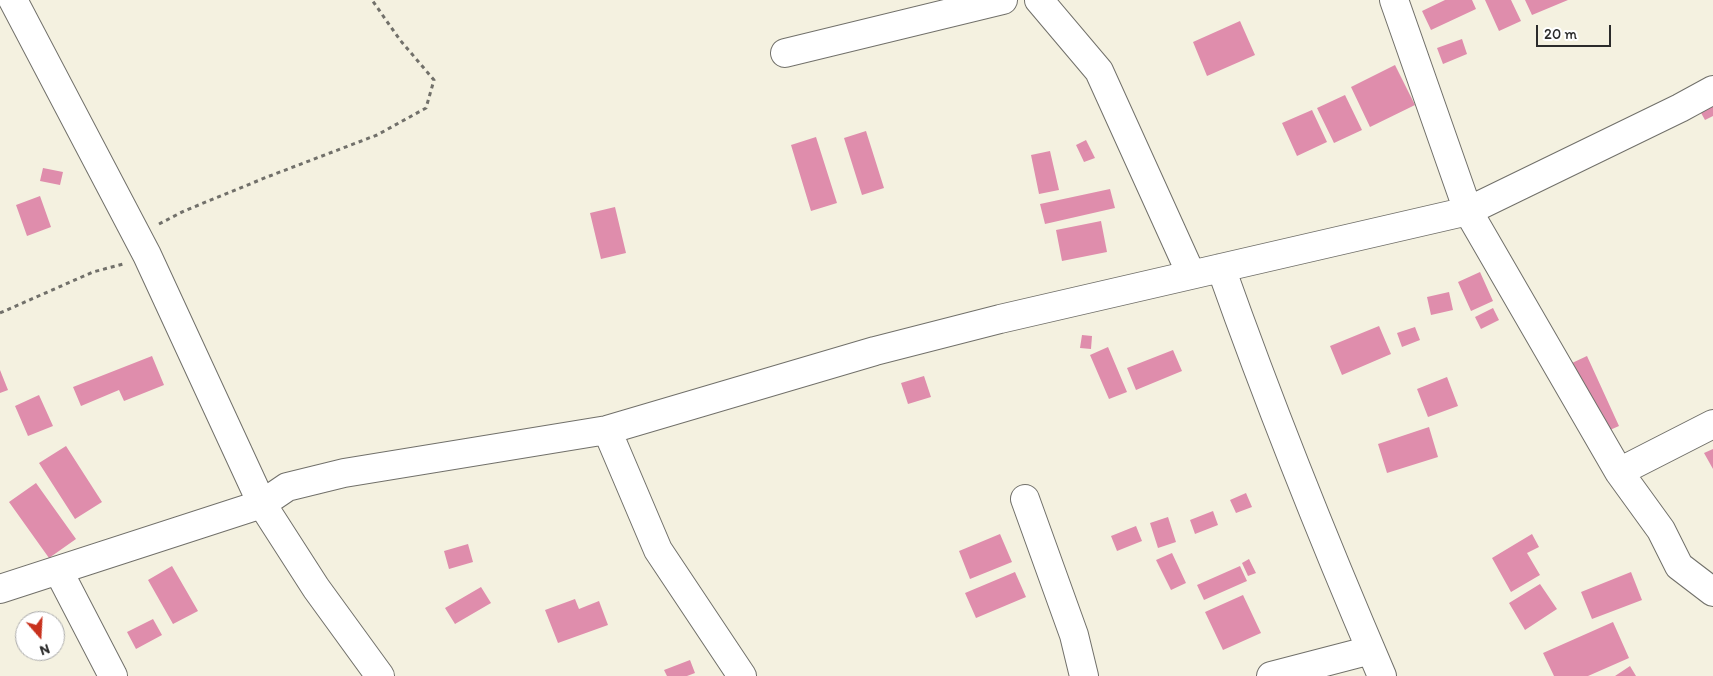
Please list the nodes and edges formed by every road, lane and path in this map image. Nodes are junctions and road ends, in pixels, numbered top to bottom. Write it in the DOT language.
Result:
graph roads {
  1 [pos="13,0"];
  2 [pos="372,0"];
  3 [pos="1003,0"];
  4 [pos="1039,0"];
  5 [pos="1394,0"];
  6 [pos="785,53"];
  7 [pos="1713,90"];
  8 [pos="1468,211"];
  9 [pos="141,245"];
  10 [pos="1221,268"];
  11 [pos="1191,274"];
  12 [pos="0,313"];
  13 [pos="1713,424"];
  14 [pos="607,430"];
  15 [pos="1619,472"];
  16 [pos="1025,499"];
  17 [pos="262,504"];
  18 [pos="58,570"];
  19 [pos="0,589"];
  20 [pos="1713,592"];
  21 [pos="1371,650"];
  22 [pos="113,676"];
  23 [pos="380,676"];
  24 [pos="742,676"];
  25 [pos="1084,676"];
  26 [pos="1271,676"];
  27 [pos="1382,676"];
  1 -- 9 [label="street"];
  2 -- 9 [label="path"];
  3 -- 6 [label="street"];
  4 -- 11 [label="street"];
  5 -- 8 [label="street"];
  7 -- 8 [label="street"];
  8 -- 10 [label="street"];
  8 -- 15 [label="street"];
  9 -- 12 [label="path"];
  9 -- 17 [label="street"];
  10 -- 11 [label="street"];
  10 -- 21 [label="street"];
  11 -- 14 [label="street"];
  13 -- 15 [label="street"];
  14 -- 17 [label="street"];
  14 -- 24 [label="street"];
  15 -- 20 [label="street"];
  16 -- 25 [label="street"];
  17 -- 18 [label="street"];
  17 -- 23 [label="street"];
  18 -- 19 [label="street"];
  18 -- 22 [label="street"];
  21 -- 26 [label="street"];
  21 -- 27 [label="street"];
}
